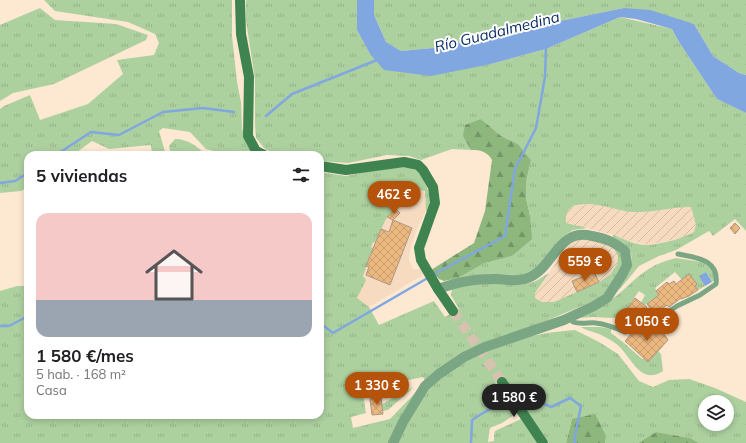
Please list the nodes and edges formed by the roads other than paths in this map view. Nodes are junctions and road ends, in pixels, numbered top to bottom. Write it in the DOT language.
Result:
graph roads {
  1 [pos="240,0"];
  2 [pos="256,151"];
  3 [pos="324,167"];
  4 [pos="678,254"];
  5 [pos="438,289"];
  6 [pos="453,311"];
  7 [pos="573,322"];
  8 [pos="502,382"];
  9 [pos="393,443"];
  10 [pos="543,443"];
  1 -- 2 [label="street"];
  3 -- 5 [label="street"];
  4 -- 7 [label="lane"];
  5 -- 6 [label="street"];
  5 -- 9 [label="street"];
  8 -- 10 [label="street"];
}
